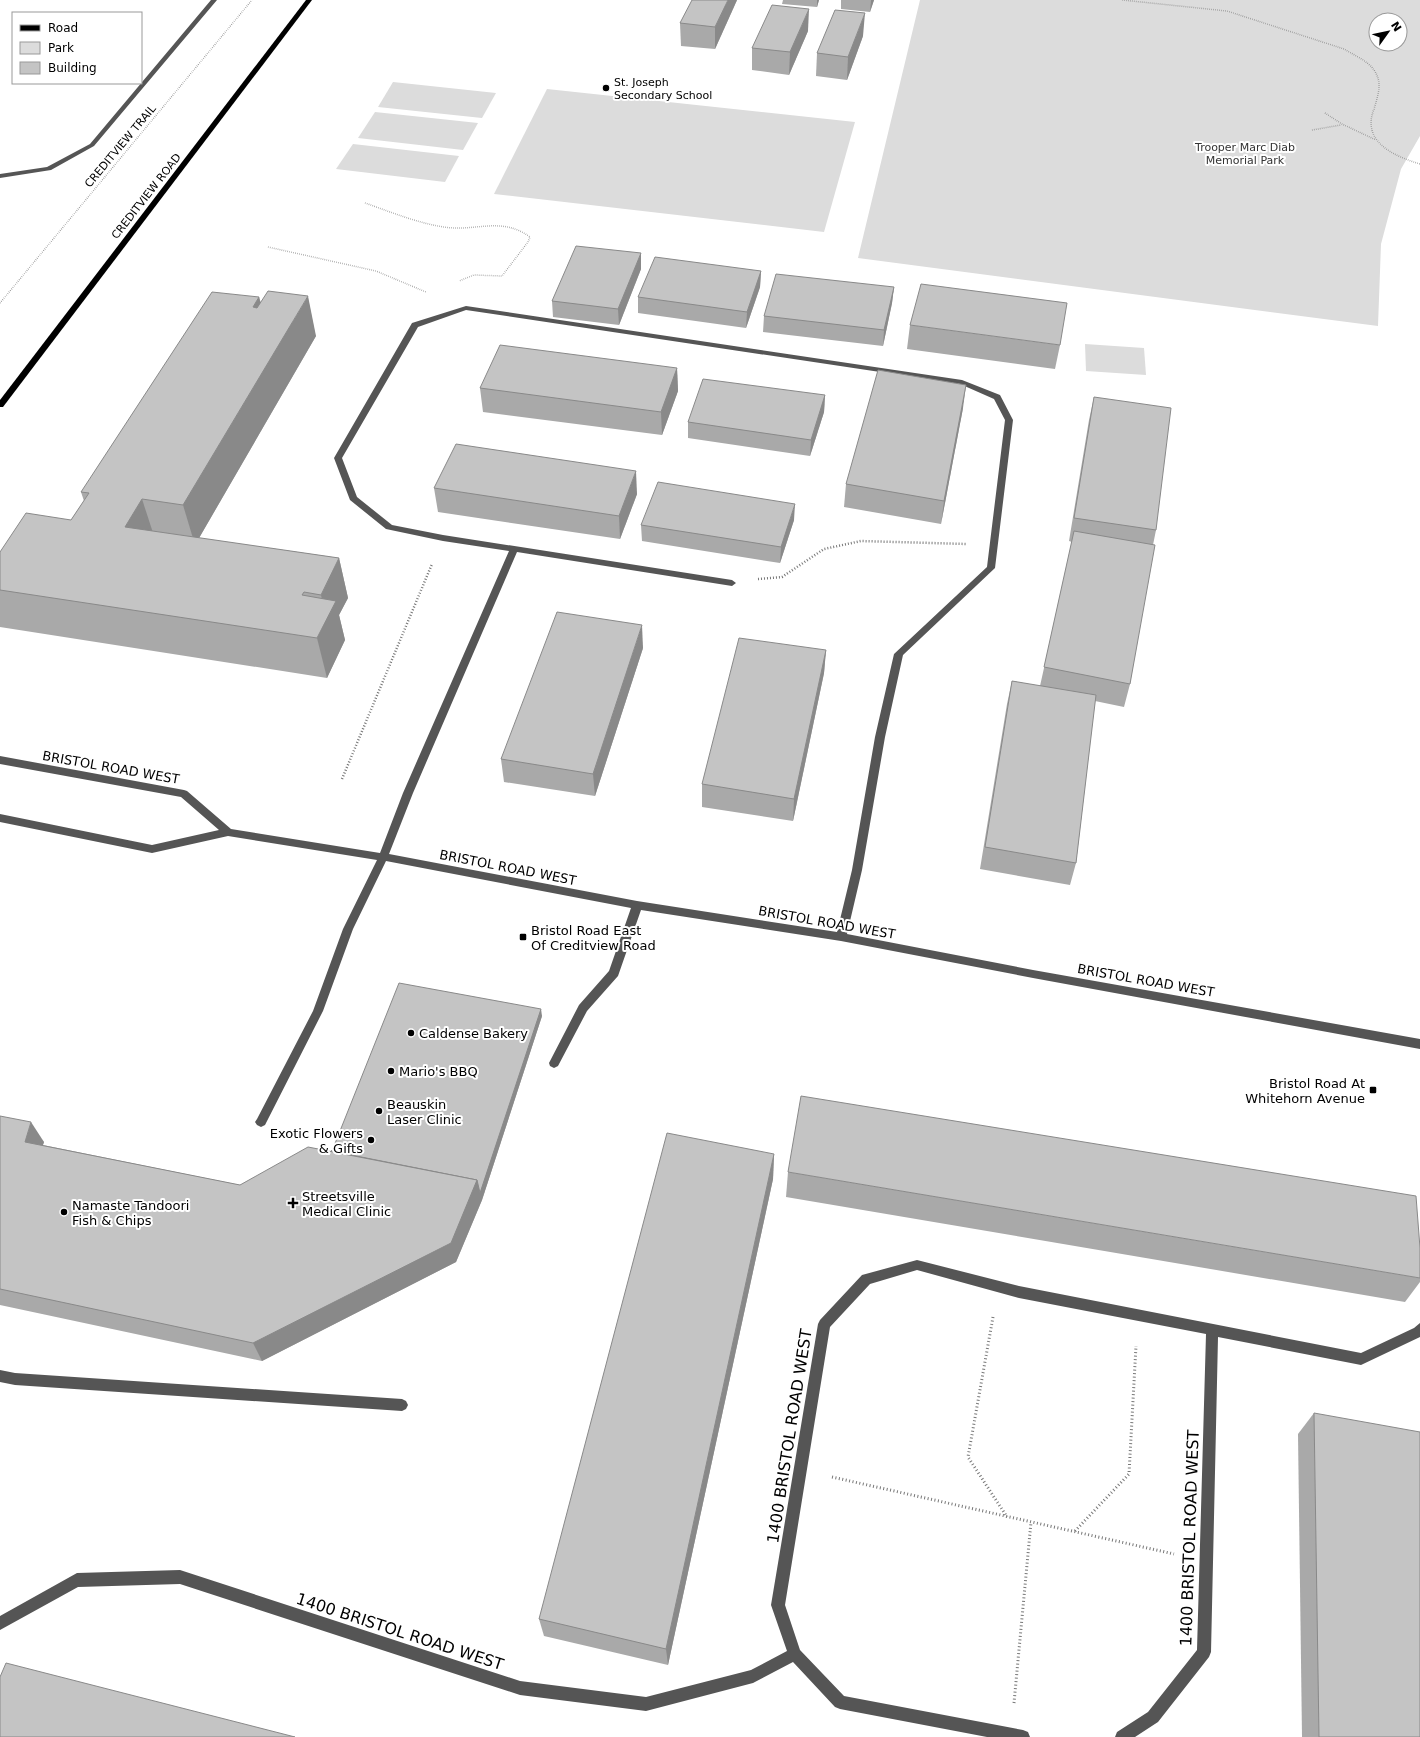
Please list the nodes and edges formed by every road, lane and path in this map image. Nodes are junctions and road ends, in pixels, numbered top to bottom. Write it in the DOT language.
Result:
graph roads {
  1 [pos="214,0"];
  2 [pos="252,0"];
  3 [pos="309,0"];
  4 [pos="1122,0"];
  5 [pos="1326,113"];
  6 [pos="1342,124"];
  7 [pos="1312,130"];
  8 [pos="1378,141"];
  9 [pos="1420,164"];
  10 [pos="0,176"];
  11 [pos="365,203"];
  12 [pos="268,247"];
  13 [pos="438,298"];
  14 [pos="0,303"];
  15 [pos="457,311"];
  16 [pos="0,405"];
  17 [pos="443,538"];
  18 [pos="994,545"];
  19 [pos="514,550"];
  20 [pos="732,583"];
  21 [pos="0,760"];
  22 [pos="342,779"];
  23 [pos="0,818"];
  24 [pos="228,832"];
  25 [pos="383,858"];
  26 [pos="638,905"];
  27 [pos="841,937"];
  28 [pos="1420,1044"];
  29 [pos="554,1063"];
  30 [pos="261,1122"];
  31 [pos="999,1287"];
  32 [pos="1137,1315"];
  33 [pos="1420,1329"];
  34 [pos="1212,1330"];
  35 [pos="0,1376"];
  36 [pos="402,1405"];
  37 [pos="800,1470"];
  38 [pos="1007,1517"];
  39 [pos="1031,1522"];
  40 [pos="1074,1532"];
  41 [pos="1206,1561"];
  42 [pos="0,1622"];
  43 [pos="795,1654"];
  44 [pos="1017,1736"];
  45 [pos="1122,1737"];
  1 -- 10 [label="street"];
  2 -- 14 [label="path, CREDITVIEW TRAIL"];
  3 -- 16 [label="main road, CREDITVIEW ROAD"];
  4 -- 8 [label="path"];
  5 -- 6 [label="path"];
  6 -- 7 [label="path"];
  6 -- 8 [label="path"];
  8 -- 9 [label="path"];
  11 -- 13 [label="path"];
  12 -- 13 [label="path"];
  13 -- 15 [label="path"];
  15 -- 17 [label="street"];
  15 -- 18 [label="street"];
  17 -- 19 [label="street"];
  17 -- 22 [label="path"];
  18 -- 20 [label="path"];
  18 -- 27 [label="street"];
  19 -- 20 [label="street"];
  19 -- 25 [label="street"];
  21 -- 24 [label="street, BRISTOL ROAD WEST"];
  23 -- 24 [label="street, BRISTOL ROAD WEST"];
  24 -- 25 [label="street, BRISTOL ROAD WEST"];
  25 -- 26 [label="street, BRISTOL ROAD WEST"];
  25 -- 30 [label="street"];
  26 -- 27 [label="street, BRISTOL ROAD WEST"];
  26 -- 29 [label="street"];
  27 -- 28 [label="street, BRISTOL ROAD WEST"];
  31 -- 32 [label="street, 1400 BRISTOL ROAD WEST"];
  31 -- 37 [label="street, 1400 BRISTOL ROAD WEST"];
  31 -- 38 [label="path"];
  32 -- 34 [label="street, 1400 BRISTOL ROAD WEST"];
  32 -- 40 [label="path"];
  33 -- 34 [label="street, 1400 BRISTOL ROAD WEST"];
  34 -- 41 [label="street, 1400 BRISTOL ROAD WEST"];
  35 -- 36 [label="street"];
  37 -- 38 [label="path"];
  37 -- 43 [label="street, 1400 BRISTOL ROAD WEST"];
  38 -- 39 [label="path"];
  39 -- 40 [label="path"];
  39 -- 44 [label="path"];
  40 -- 41 [label="path"];
  41 -- 45 [label="street, 1400 BRISTOL ROAD WEST"];
  42 -- 43 [label="street, 1400 BRISTOL ROAD WEST"];
  43 -- 44 [label="street, 1400 BRISTOL ROAD WEST"];
}
